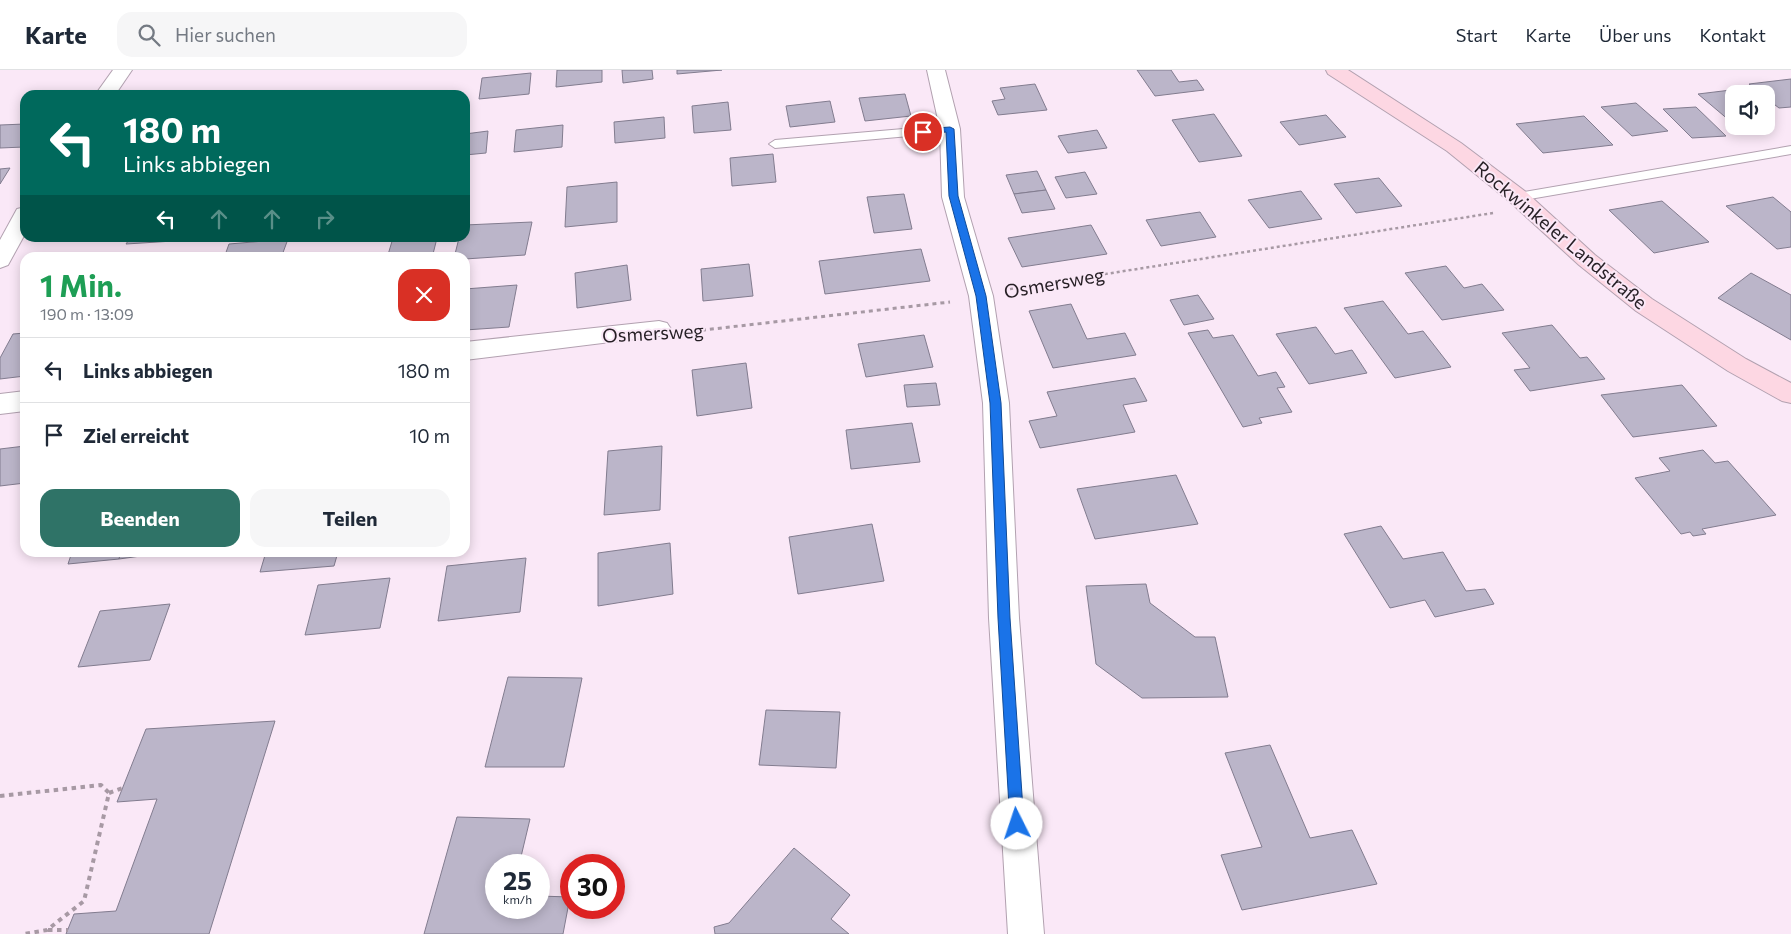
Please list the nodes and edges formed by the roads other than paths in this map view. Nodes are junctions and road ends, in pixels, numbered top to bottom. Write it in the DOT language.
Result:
graph roads {
  1 [pos="123,70"];
  2 [pos="936,70"];
  3 [pos="1335,70"];
  4 [pos="109,90"];
  5 [pos="950,129"];
  6 [pos="774,144"];
  7 [pos="1791,150"];
  8 [pos="1518,197"];
  9 [pos="20,223"];
  10 [pos="0,260"];
  11 [pos="660,329"];
  12 [pos="470,350"];
  13 [pos="1791,394"];
  14 [pos="20,402"];
  15 [pos="0,404"];
  16 [pos="1026,934"];
  1 -- 4 [label="street"];
  2 -- 5 [label="street"];
  3 -- 8 [label="main road, Rockwinkeler Landstraße"];
  5 -- 6 [label="lane"];
  5 -- 16 [label="street"];
  7 -- 8 [label="lane"];
  8 -- 13 [label="main road, Rockwinkeler Landstraße"];
  9 -- 10 [label="street"];
  11 -- 12 [label="street, Osmersweg"];
  14 -- 15 [label="street"];
}
